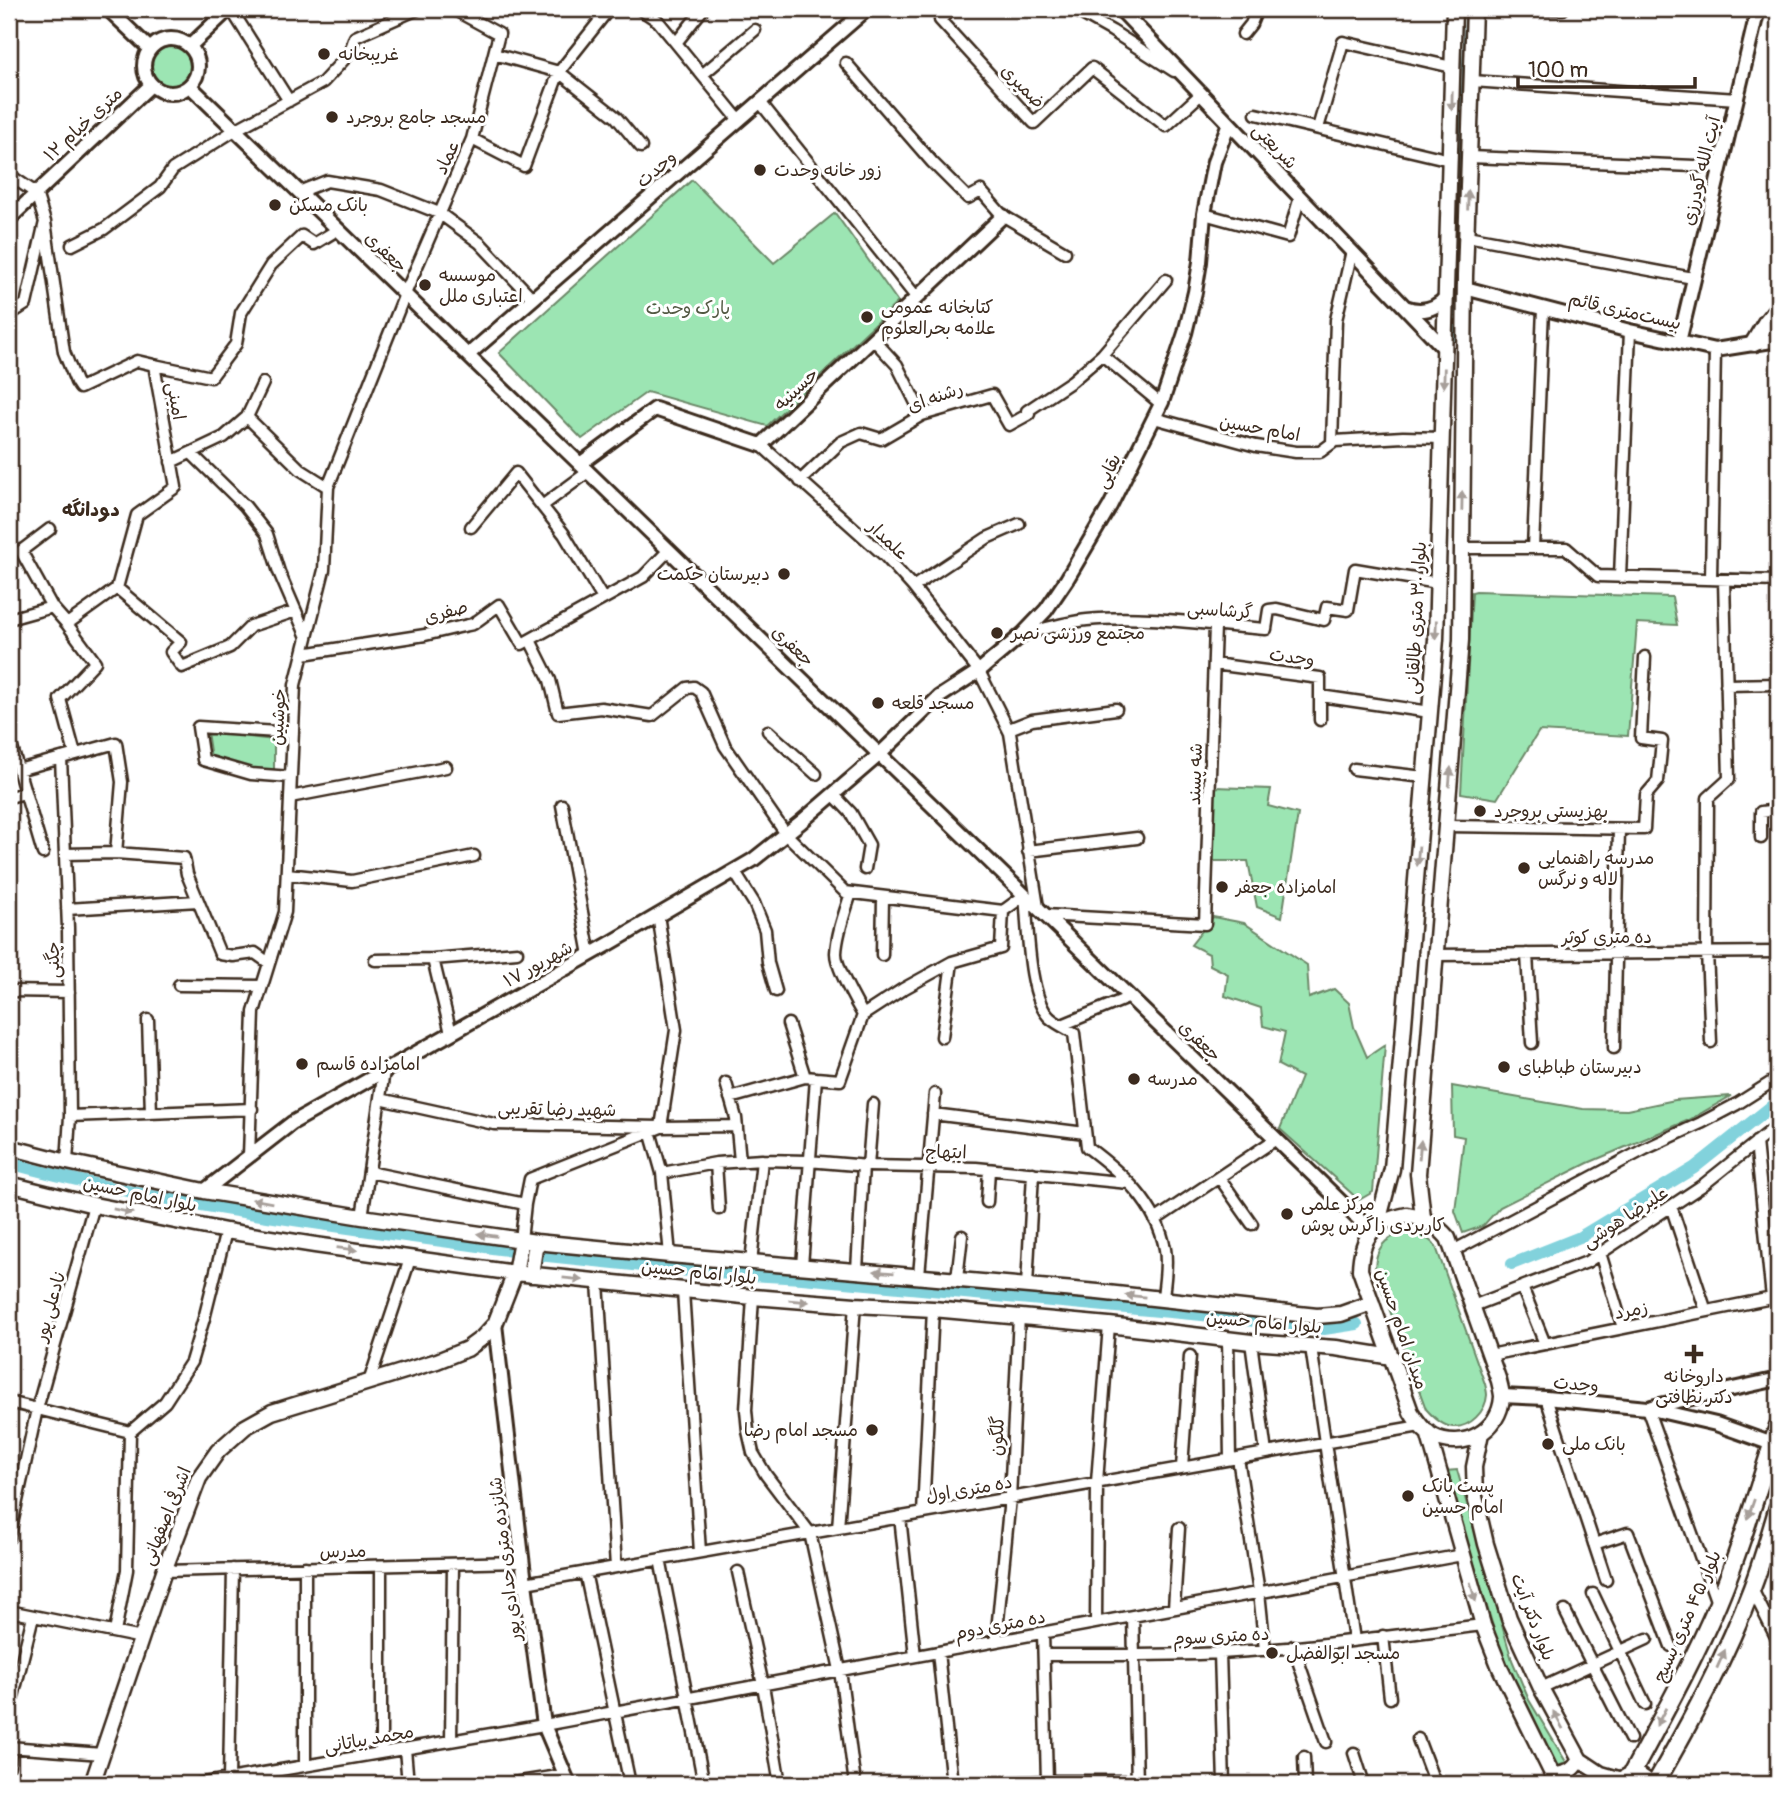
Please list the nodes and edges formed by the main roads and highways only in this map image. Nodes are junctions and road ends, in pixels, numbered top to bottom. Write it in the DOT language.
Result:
graph roads {
  1 [pos="1454,9"];
  2 [pos="1474,9"];
  3 [pos="1465,288"];
  4 [pos="1447,291"];
  5 [pos="1778,308"];
  6 [pos="1754,343"];
  7 [pos="1445,349"];
  8 [pos="1464,350"];
  9 [pos="9,1147"];
  10 [pos="9,1184"];
  11 [pos="1423,1218"];
  12 [pos="1375,1229"];
  13 [pos="528,1241"];
  14 [pos="515,1273"];
  15 [pos="531,1275"];
  16 [pos="1372,1303"];
  17 [pos="1392,1357"];
  18 [pos="1778,1426"];
  19 [pos="1424,1429"];
  20 [pos="1481,1433"];
  21 [pos="1775,1445"];
  22 [pos="1778,1507"];
  23 [pos="1580,1760"];
  24 [pos="1555,1779"];
  25 [pos="1623,1780"];
  26 [pos="92,1784"];
  27 [pos="1648,1784"];
  28 [pos="1655,1784"];
  1 -- 4 [label="main road, بلوار ۳۰ متری طالقانی, one-way"];
  3 -- 2 [label="main road, one-way"];
  3 -- 4 [label="main road"];
  3 -- 8 [label="main road"];
  4 -- 7 [label="main road, بلوار ۳۰ متری طالقانی"];
  5 -- 6 [label="main road"];
  7 -- 8 [label="main road"];
  7 -- 12 [label="main road, بلوار ۳۰ متری طالقانی, one-way"];
  11 -- 8 [label="main road, one-way"];
  13 -- 9 [label="main road, بلوار امام حسین, one-way"];
  10 -- 14 [label="main road, بلوار امام حسین, one-way"];
  11 -- 12 [label="main road"];
  11 -- 20 [label="main road"];
  12 -- 16 [label="main road, میدان امام حسین"];
  13 -- 14 [label="main road, اشرفی اصفهانی"];
  13 -- 15 [label="main road"];
  16 -- 13 [label="main road, بلوار امام حسین, one-way"];
  14 -- 15 [label="main road, بلوار امام حسین"];
  14 -- 26 [label="main road, اشرفی اصفهانی"];
  15 -- 17 [label="main road, بلوار امام حسین, one-way"];
  16 -- 17 [label="main road, میدان امام حسین"];
  17 -- 19 [label="main road, میدان امام حسین"];
  18 -- 21 [label="main road, بلوار ۴۵ متری بسیج"];
  19 -- 20 [label="main road"];
  19 -- 24 [label="main road, one-way"];
  23 -- 20 [label="main road, بلوار دکتر آیت, one-way"];
  21 -- 25 [label="main road, بلوار ۴۵ متری بسیج, one-way"];
  28 -- 22 [label="main road, one-way"];
  23 -- 24 [label="main road"];
  23 -- 25 [label="main road"];
  25 -- 27 [label="main road"];
}
